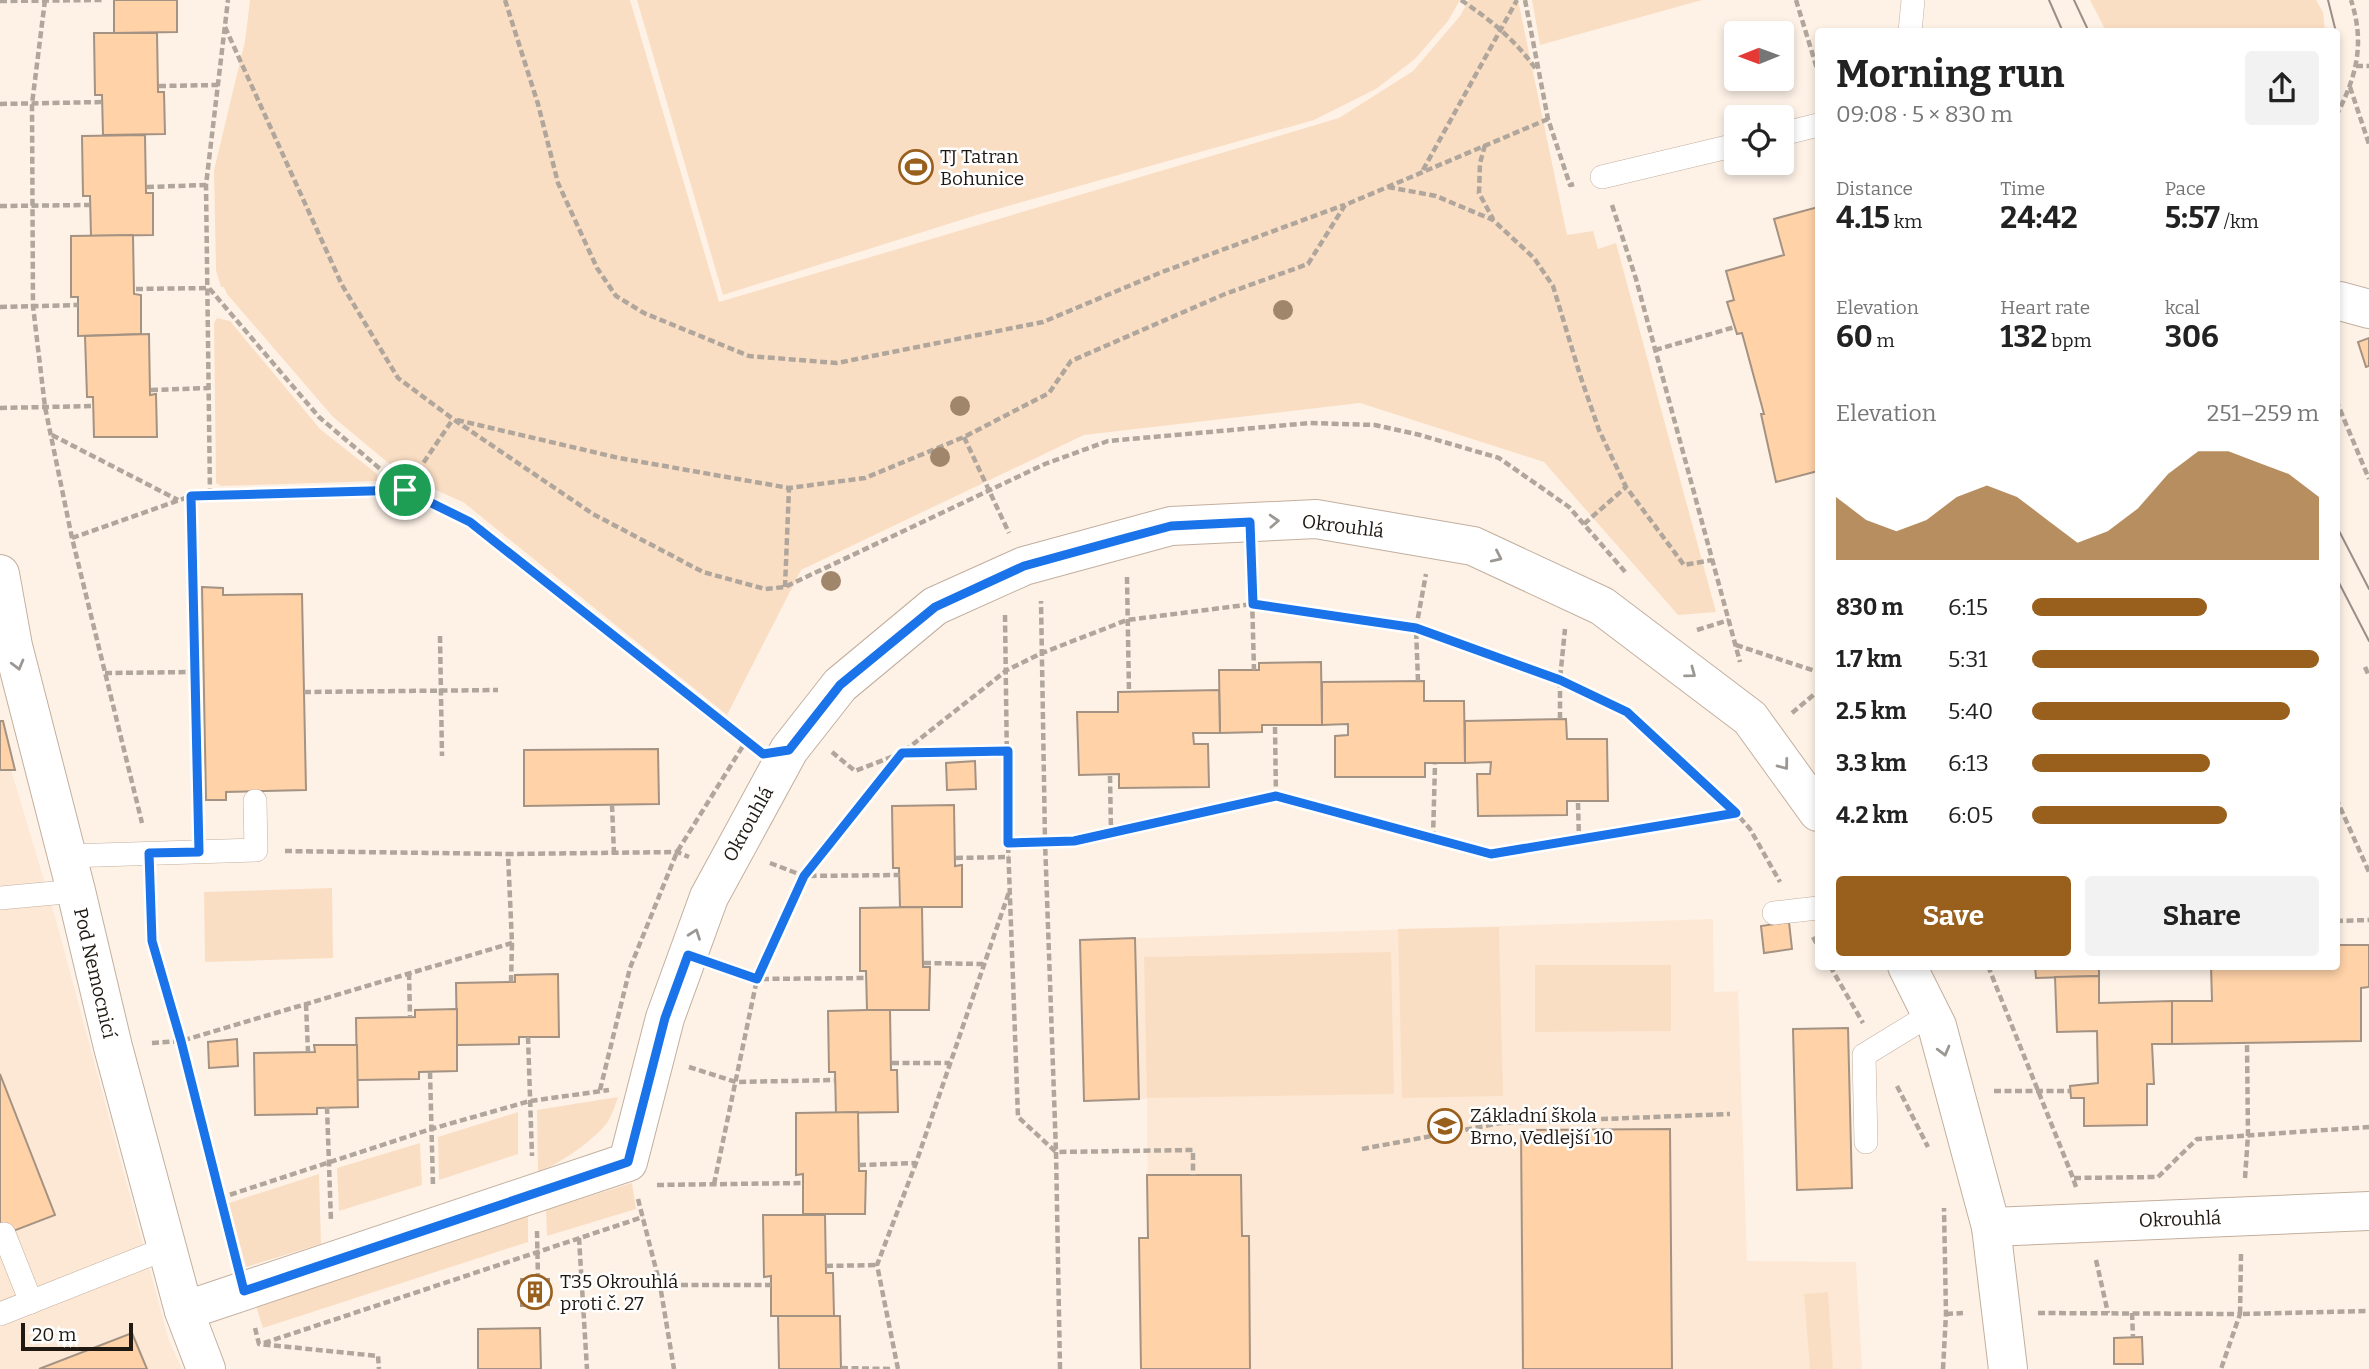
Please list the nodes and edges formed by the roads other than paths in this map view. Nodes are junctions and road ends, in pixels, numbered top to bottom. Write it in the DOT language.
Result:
graph roads {
  1 [pos="1913,0"];
  2 [pos="1910,28"];
  3 [pos="1815,126"];
  4 [pos="1794,131"];
  5 [pos="1724,148"];
  6 [pos="1602,177"];
  7 [pos="0,574"];
  8 [pos="256,801"];
  9 [pos="1815,808"];
  10 [pos="72,873"];
  11 [pos="0,898"];
  12 [pos="1808,909"];
  13 [pos="1774,913"];
  14 [pos="1909,970"];
  15 [pos="1931,1014"];
  16 [pos="1866,1142"];
  17 [pos="2369,1211"];
  18 [pos="1991,1227"];
  19 [pos="4,1234"];
  20 [pos="167,1248"];
  21 [pos="31,1302"];
  22 [pos="184,1311"];
  23 [pos="0,1314"];
  24 [pos="206,1369"];
  25 [pos="2008,1369"];
  1 -- 2 [label="lane"];
  3 -- 4 [label="lane"];
  5 -- 6 [label="lane"];
  7 -- 10 [label="street, Pod Nemocnicí, one-way"];
  8 -- 10 [label="lane"];
  22 -- 9 [label="street, Okrouhlá, one-way"];
  10 -- 11 [label="lane"];
  10 -- 20 [label="street, Pod Nemocnicí"];
  12 -- 13 [label="lane"];
  14 -- 15 [label="street"];
  15 -- 16 [label="lane"];
  15 -- 18 [label="street, one-way"];
  17 -- 18 [label="street, Okrouhlá"];
  18 -- 25 [label="street"];
  19 -- 21 [label="lane"];
  20 -- 21 [label="lane"];
  20 -- 22 [label="street, Pod Nemocnicí"];
  21 -- 23 [label="lane"];
  22 -- 24 [label="street, Pod Nemocnicí"];
}
